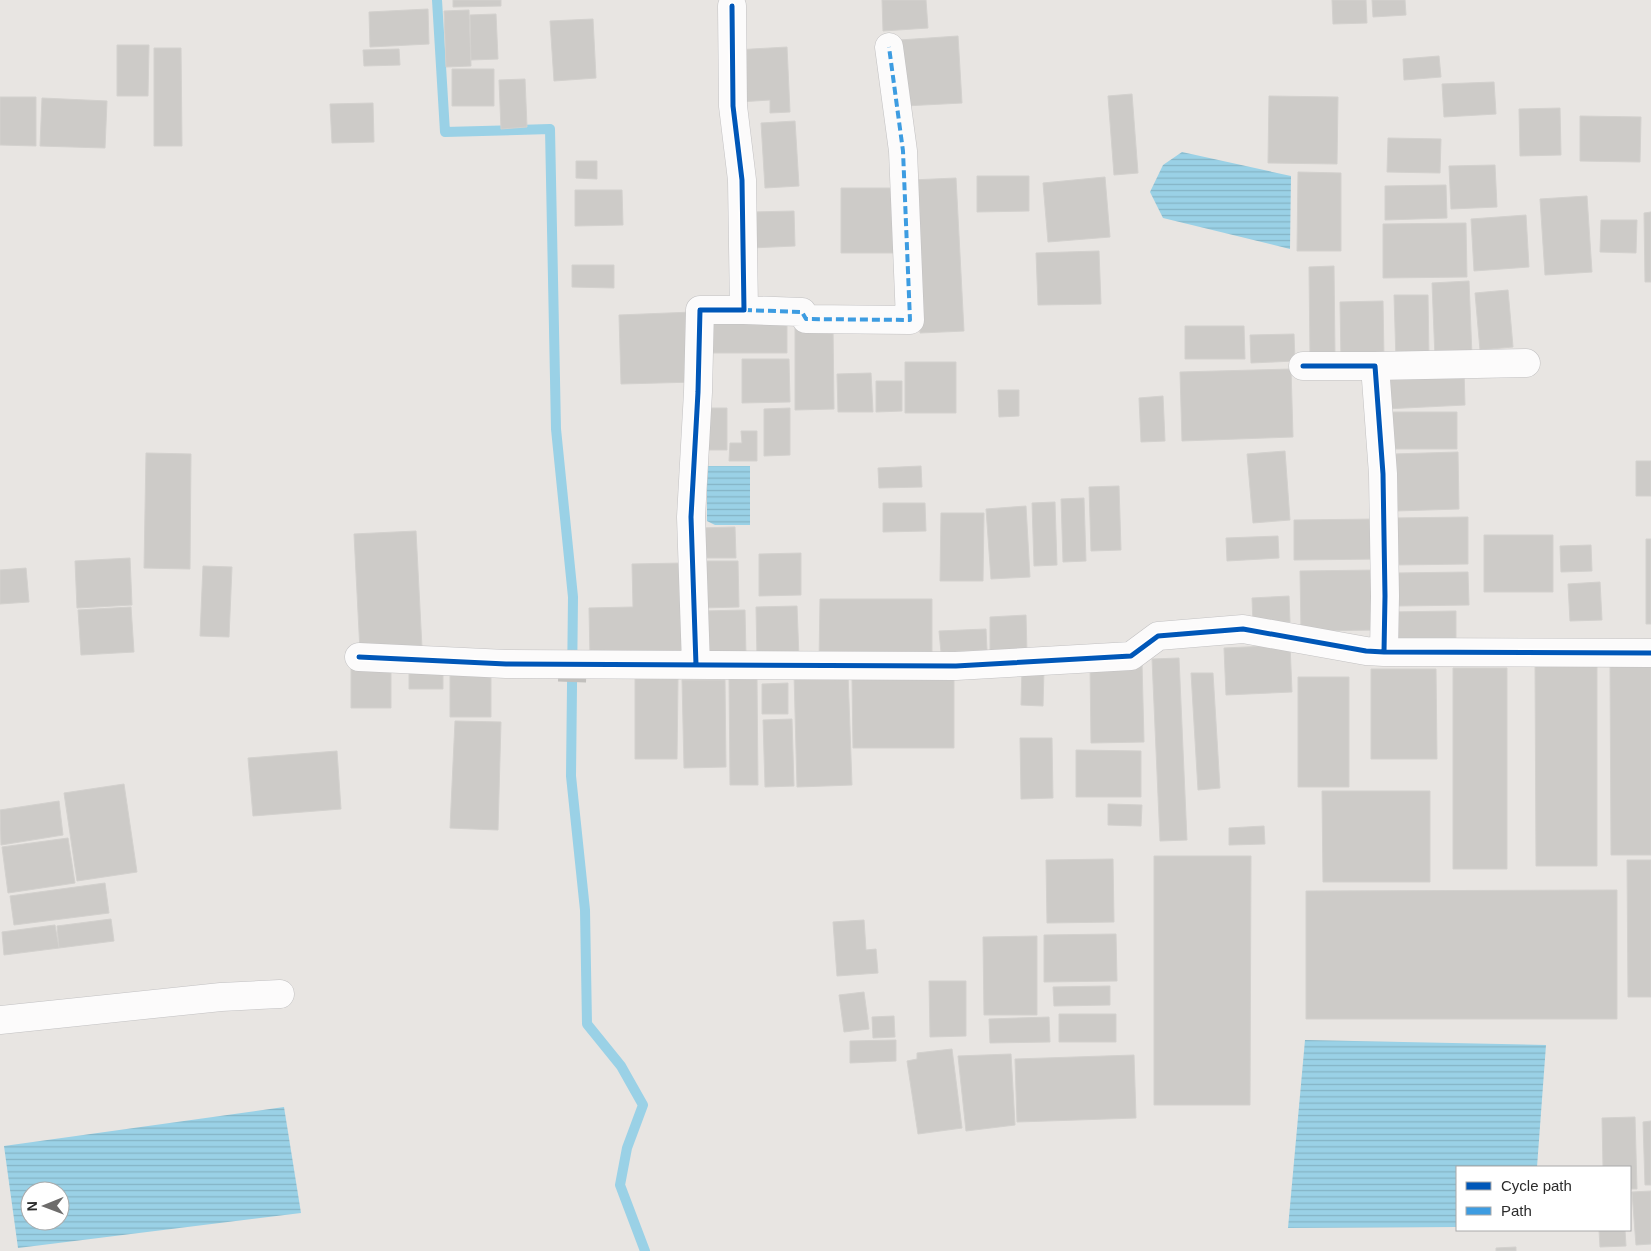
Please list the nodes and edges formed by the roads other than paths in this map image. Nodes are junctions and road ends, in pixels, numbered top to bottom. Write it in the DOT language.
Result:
graph roads {
  1 [pos="732,6"];
  2 [pos="889,47"];
  3 [pos="744,310"];
  4 [pos="1526,363"];
  5 [pos="1303,366"];
  6 [pos="1374,366"];
  7 [pos="1384,652"];
  8 [pos="1651,653"];
  9 [pos="359,657"];
  10 [pos="696,666"];
  11 [pos="280,994"];
  12 [pos="0,1020"];
  1 -- 3 [label="street"];
  2 -- 3 [label="street"];
  3 -- 10 [label="street"];
  4 -- 6 [label="street"];
  5 -- 6 [label="street"];
  6 -- 7 [label="street"];
  7 -- 8 [label="street"];
  7 -- 10 [label="street"];
  9 -- 10 [label="street"];
  11 -- 12 [label="street"];
}
